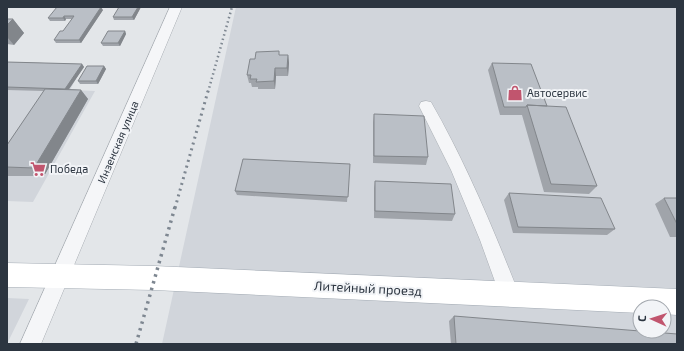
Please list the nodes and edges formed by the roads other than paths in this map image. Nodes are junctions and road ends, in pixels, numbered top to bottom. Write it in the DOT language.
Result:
graph roads {
  1 [pos="176,7"];
  2 [pos="426,106"];
  3 [pos="7,276"];
  4 [pos="59,276"];
  5 [pos="509,294"];
  6 [pos="677,302"];
  7 [pos="30,344"];
  1 -- 4 [label="street, Инзенская улица"];
  2 -- 5 [label="street"];
  3 -- 4 [label="main road, Литейный проезд"];
  4 -- 5 [label="main road, Литейный проезд"];
  4 -- 7 [label="street, Инзенская улица"];
  5 -- 6 [label="main road, Литейный проезд"];
}
